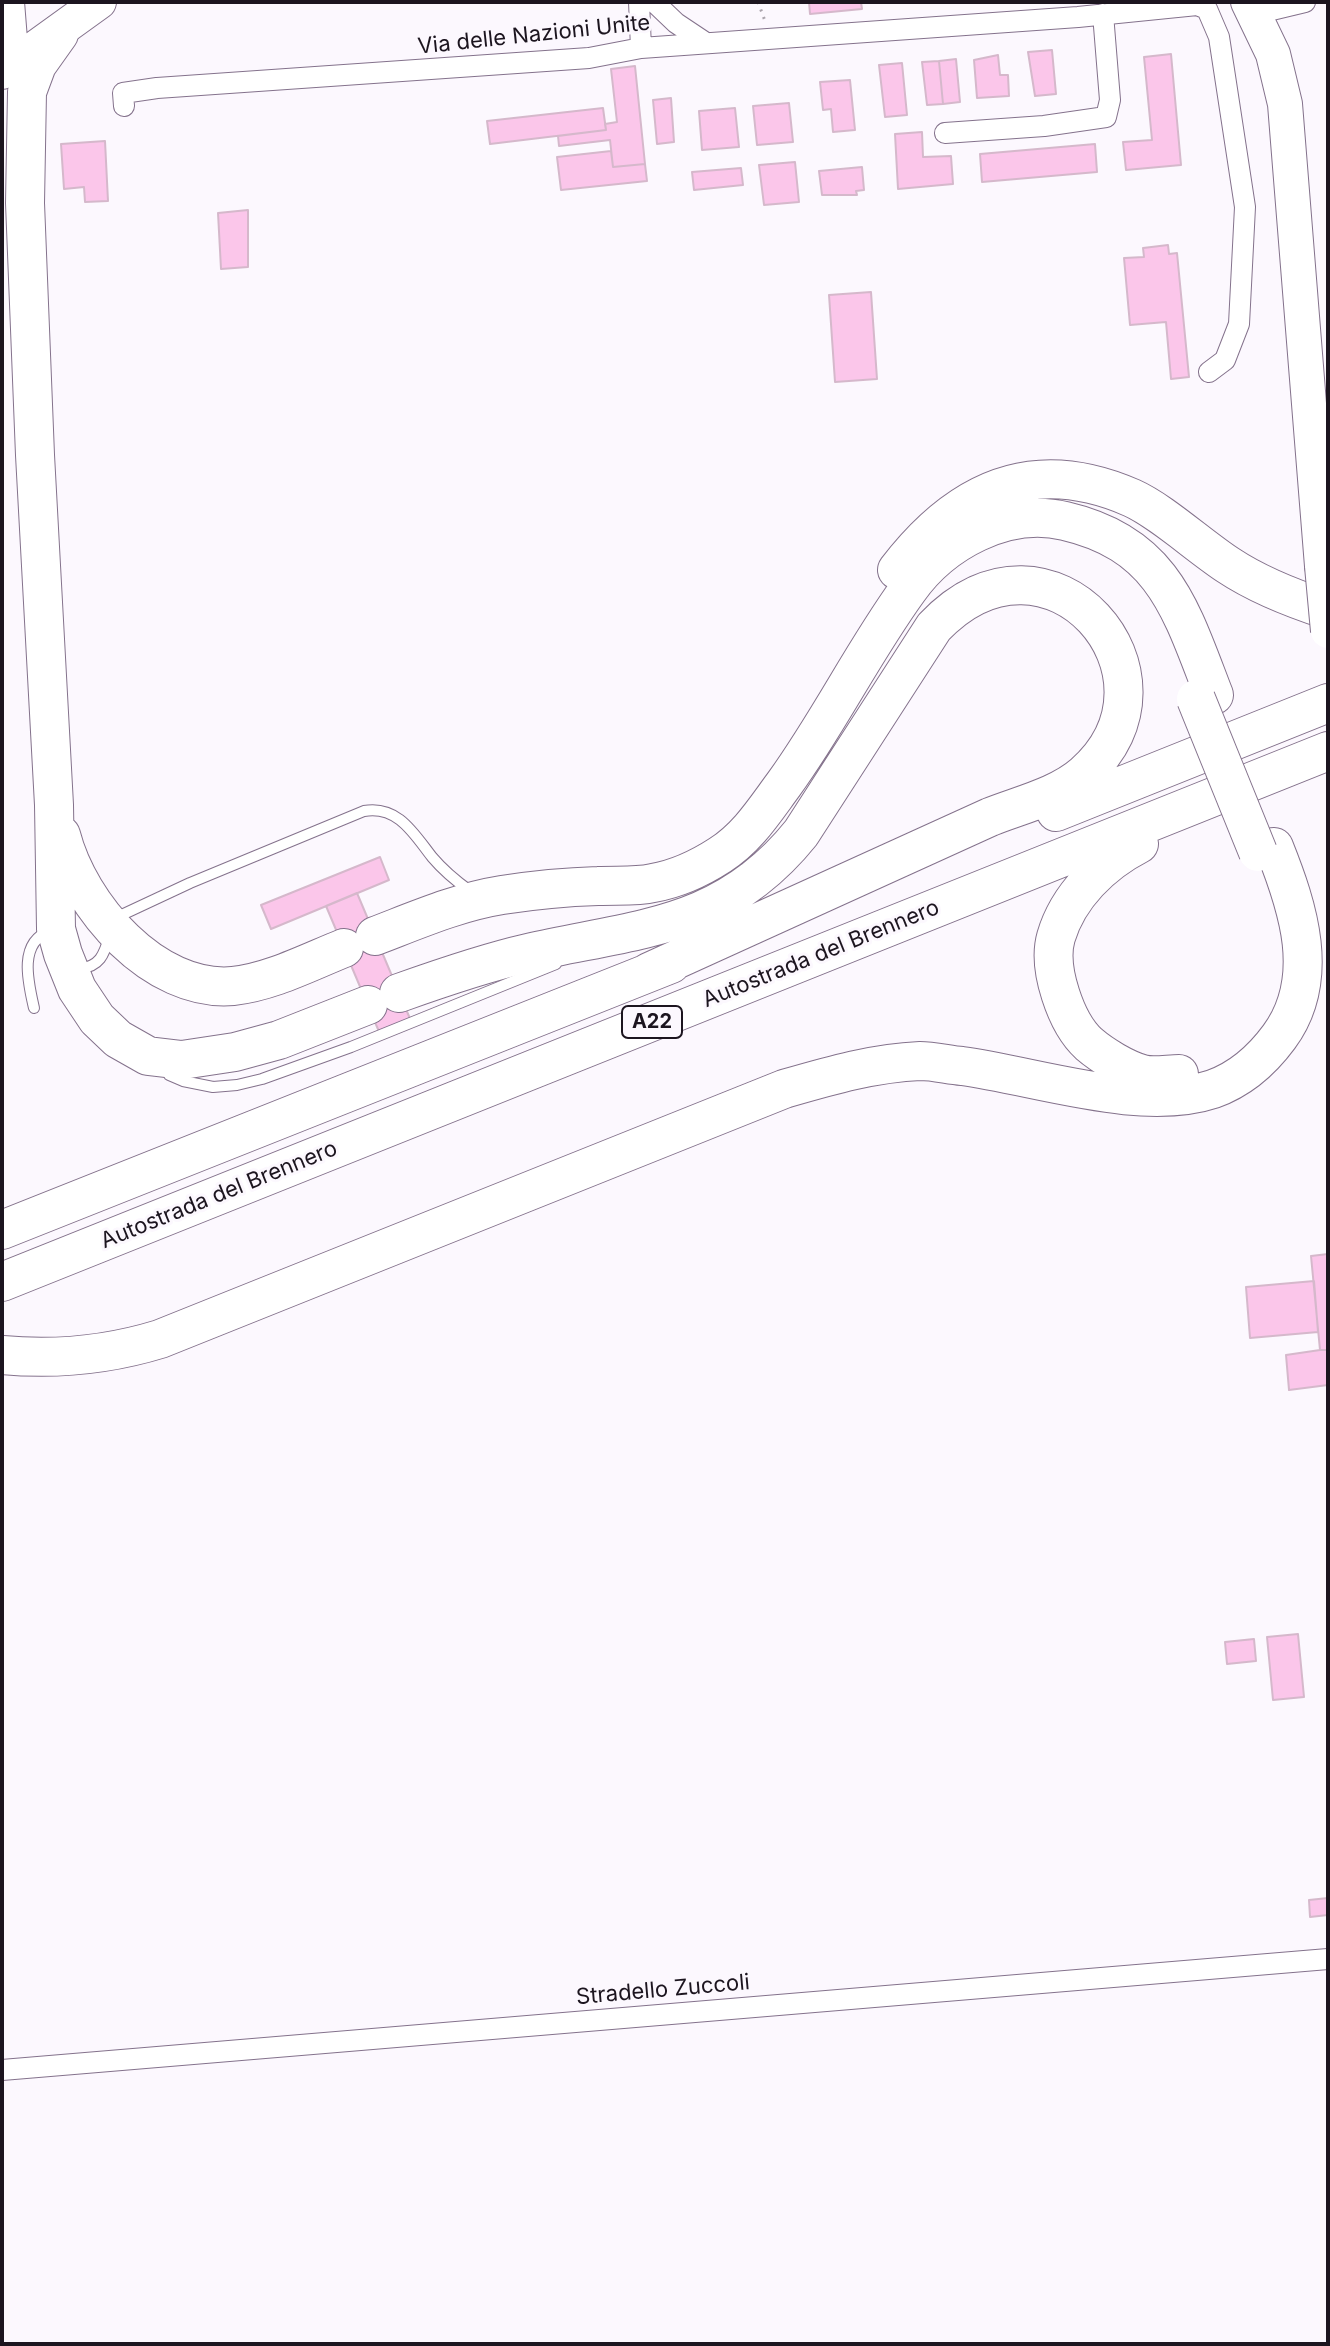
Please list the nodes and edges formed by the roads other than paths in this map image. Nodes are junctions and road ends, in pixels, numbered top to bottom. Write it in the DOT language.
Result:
graph roads {
  1 [pos="7,2"];
  2 [pos="99,2"];
  3 [pos="639,2"];
  4 [pos="654,2"];
  5 [pos="1305,2"];
  6 [pos="1251,8"];
  7 [pos="1103,14"];
  8 [pos="59,34"];
  9 [pos="706,43"];
  10 [pos="641,48"];
  11 [pos="7,68"];
  12 [pos="124,106"];
  13 [pos="945,133"];
  14 [pos="25,203"];
  15 [pos="2,253"];
  16 [pos="1209,372"];
  17 [pos="35,455"];
  18 [pos="1328,610"];
  19 [pos="1328,631"];
  20 [pos="1205,697"];
  21 [pos="1328,703"];
  22 [pos="1314,757"];
  23 [pos="54,805"];
  24 [pos="1266,850"];
  25 [pos="584,887"];
  26 [pos="481,899"];
  27 [pos="111,923"];
  28 [pos="56,929"];
  29 [pos="608,937"];
  30 [pos="68,967"];
  31 [pos="649,972"];
  32 [pos="34,1008"];
  33 [pos="118,1039"];
  34 [pos="2,1230"];
  35 [pos="2,1282"];
  36 [pos="2,1355"];
  37 [pos="1328,1959"];
  38 [pos="2,2070"];
  1 -- 11 [label="main road"];
  2 -- 8 [label="main road"];
  3 -- 10 [label="street"];
  4 -- 9 [label="street"];
  5 -- 6 [label="street"];
  6 -- 19 [label="main road, bridge"];
  7 -- 9 [label="street, Via delle Nazioni Unite"];
  7 -- 13 [label="street"];
  7 -- 16 [label="street, Via delle Nazioni Unite"];
  8 -- 11 [label="main road"];
  8 -- 14 [label="highway"];
  9 -- 10 [label="street, Via delle Nazioni Unite"];
  10 -- 12 [label="street, Via delle Nazioni Unite"];
  11 -- 14 [label="highway"];
  14 -- 17 [label="highway"];
  15 -- 17 [label="highway"];
  17 -- 23 [label="highway"];
  18 -- 25 [label="highway"];
  20 -- 24 [label="highway, bridge"];
  20 -- 25 [label="highway"];
  20 -- 29 [label="highway"];
  21 -- 31 [label="highway, Autostrada del Brennero / A22"];
  22 -- 24 [label="highway"];
  22 -- 35 [label="highway, Autostrada del Brennero / A22"];
  23 -- 27 [label="highway"];
  23 -- 28 [label="highway"];
  24 -- 36 [label="highway"];
  25 -- 26 [label="highway"];
  26 -- 27 [label="highway"];
  26 -- 27 [label="lane"];
  27 -- 30 [label="lane"];
  28 -- 30 [label="highway"];
  28 -- 32 [label="lane"];
  29 -- 31 [label="highway"];
  29 -- 33 [label="highway"];
  29 -- 33 [label="lane"];
  30 -- 33 [label="highway"];
  31 -- 34 [label="highway, Autostrada del Brennero / A22"];
  37 -- 38 [label="street, Stradello Zuccoli"];
}
